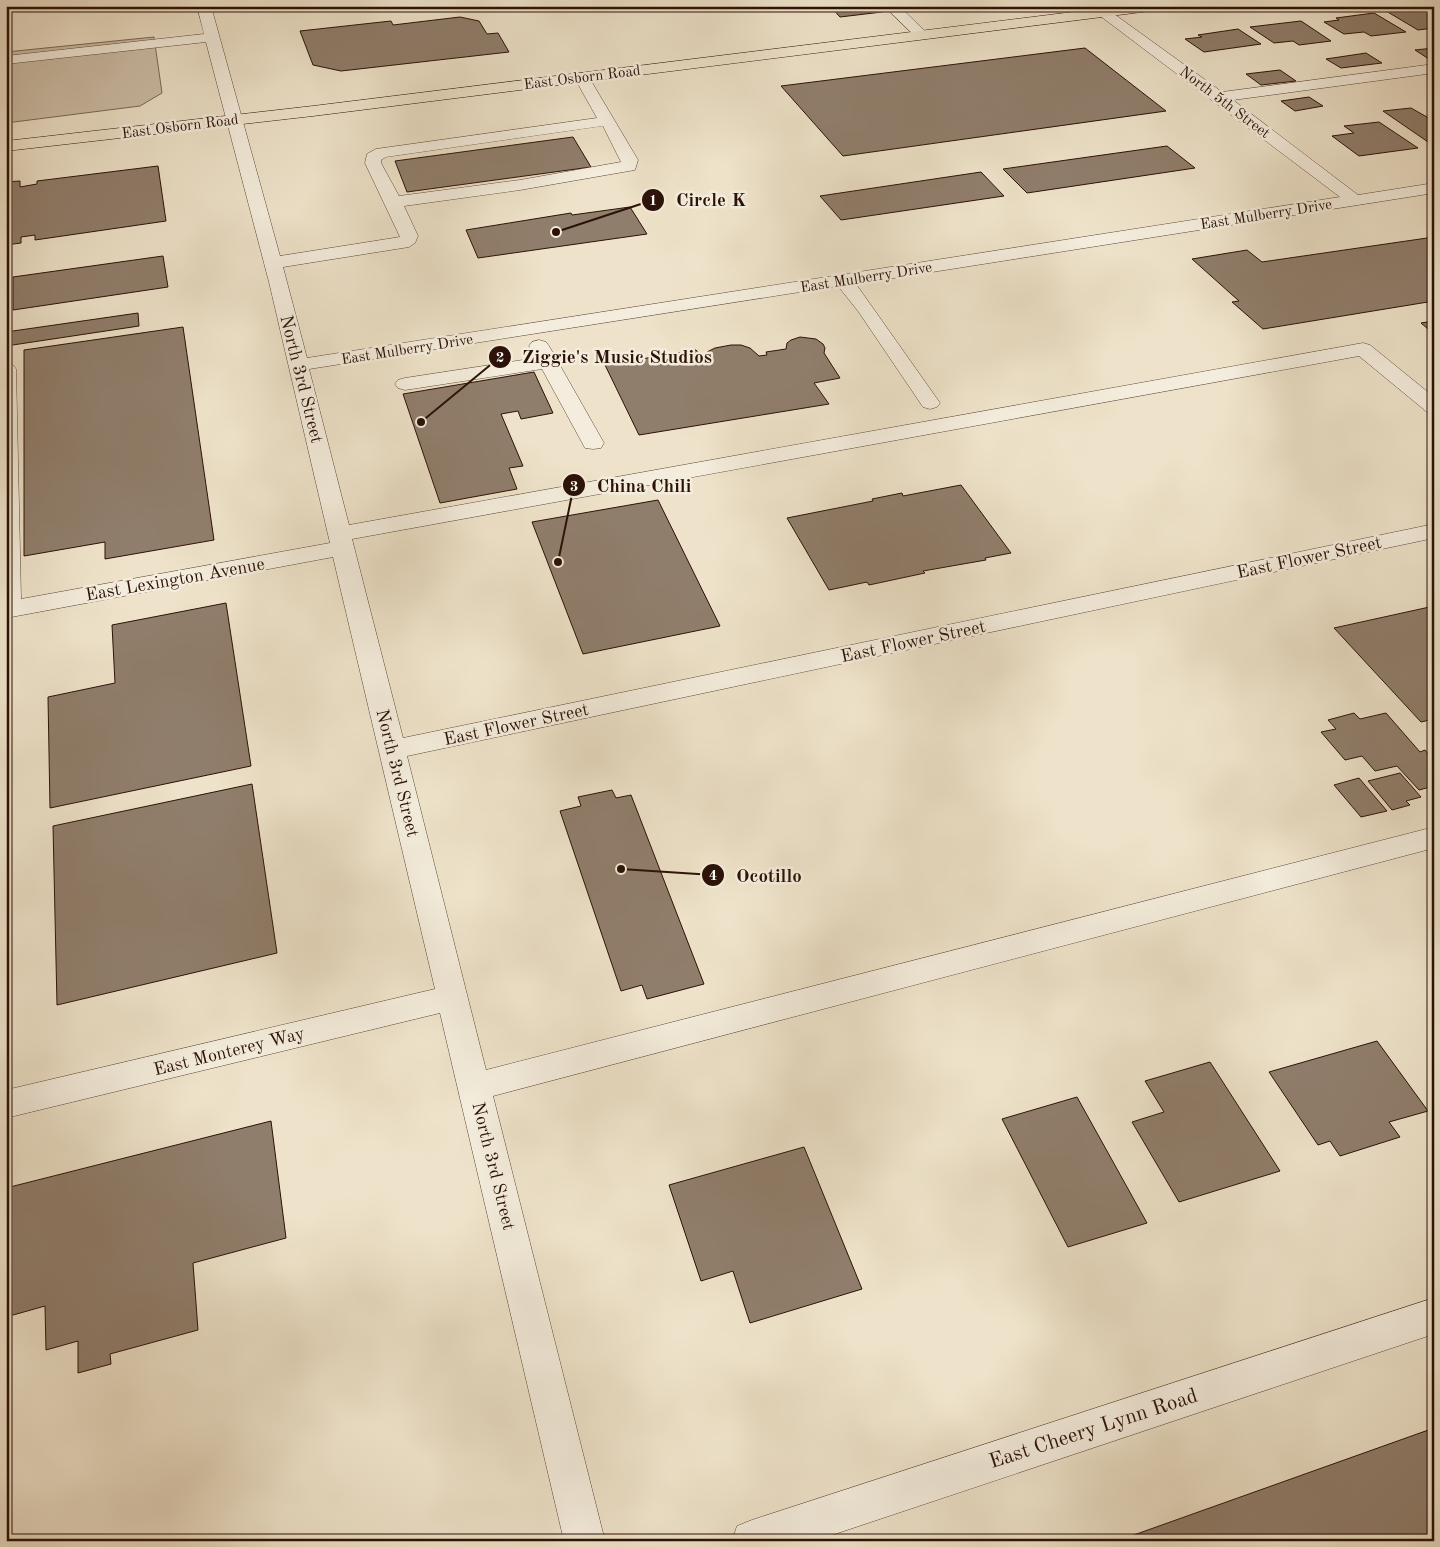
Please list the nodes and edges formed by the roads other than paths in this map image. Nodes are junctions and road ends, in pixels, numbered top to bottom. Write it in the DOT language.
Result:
graph roads {
  1 [pos="204,6"];
  2 [pos="891,6"];
  3 [pos="1158,6"];
  4 [pos="1099,9"];
  5 [pos="922,35"];
  6 [pos="212,36"];
  7 [pos="6,60"];
  8 [pos="1434,68"];
  9 [pos="582,77"];
  10 [pos="1219,97"];
  11 [pos="234,120"];
  12 [pos="607,121"];
  13 [pos="6,146"];
  14 [pos="1434,188"];
  15 [pos="1354,200"];
  16 [pos="393,202"];
  17 [pos="273,263"];
  18 [pos="843,280"];
  19 [pos="530,329"];
  20 [pos="548,362"];
  21 [pos="298,366"];
  22 [pos="6,369"];
  23 [pos="405,384"];
  24 [pos="930,403"];
  25 [pos="1434,408"];
  26 [pos="593,443"];
  27 [pos="1434,531"];
  28 [pos="341,541"];
  29 [pos="8,609"];
  30 [pos="392,750"];
  31 [pos="1434,837"];
  32 [pos="452,997"];
  33 [pos="474,1087"];
  34 [pos="6,1104"];
  35 [pos="1434,1316"];
  36 [pos="585,1541"];
  37 [pos="752,1541"];
  1 -- 6 [label="street, North 3rd Street"];
  2 -- 5 [label="street"];
  3 -- 4 [label="main road, East Osborn Road"];
  4 -- 5 [label="main road, East Osborn Road"];
  4 -- 10 [label="street, North 5th Street"];
  5 -- 9 [label="main road, East Osborn Road"];
  6 -- 7 [label="street"];
  6 -- 11 [label="street, North 3rd Street"];
  8 -- 10 [label="street"];
  9 -- 11 [label="main road, East Osborn Road"];
  9 -- 12 [label="street"];
  10 -- 15 [label="street, North 5th Street"];
  11 -- 13 [label="main road, East Osborn Road"];
  11 -- 17 [label="street, North 3rd Street"];
  12 -- 16 [label="street"];
  12 -- 16 [label="street"];
  14 -- 15 [label="street, East Mulberry Drive"];
  15 -- 18 [label="street, East Mulberry Drive"];
  16 -- 17 [label="street"];
  17 -- 21 [label="street, North 3rd Street"];
  18 -- 19 [label="street, East Mulberry Drive"];
  18 -- 24 [label="street"];
  19 -- 20 [label="street"];
  19 -- 21 [label="street, East Mulberry Drive"];
  20 -- 23 [label="street"];
  20 -- 26 [label="street"];
  21 -- 28 [label="street, North 3rd Street"];
  22 -- 29 [label="street"];
  25 -- 28 [label="street, East Lexington Avenue"];
  27 -- 30 [label="street, East Flower Street"];
  28 -- 29 [label="street, East Lexington Avenue"];
  28 -- 30 [label="street, North 3rd Street"];
  30 -- 32 [label="street, North 3rd Street"];
  31 -- 33 [label="street"];
  32 -- 33 [label="street, North 3rd Street"];
  32 -- 34 [label="street, East Monterey Way"];
  33 -- 36 [label="street, North 3rd Street"];
  35 -- 37 [label="street, East Cheery Lynn Road"];
}
